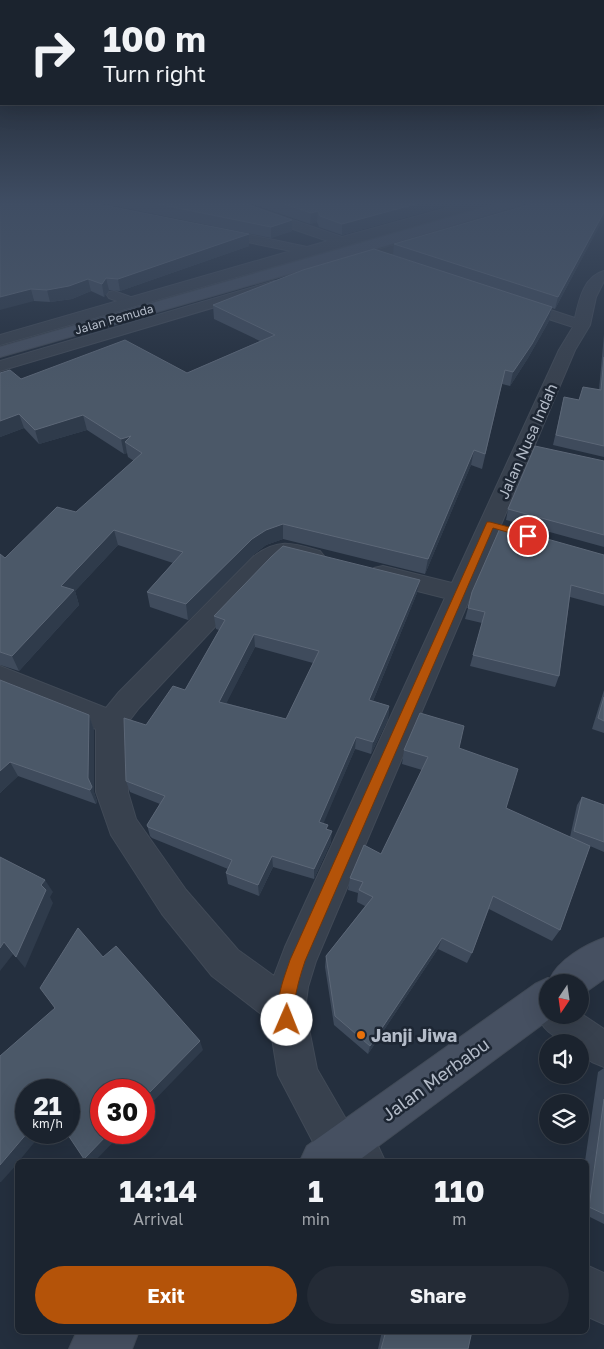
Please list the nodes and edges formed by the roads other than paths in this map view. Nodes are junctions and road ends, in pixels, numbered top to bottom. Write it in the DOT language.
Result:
graph roads {
  1 [pos="263,265"];
  2 [pos="301,265"];
  3 [pos="340,265"];
  4 [pos="604,275"];
  5 [pos="114,295"];
  6 [pos="494,297"];
  7 [pos="129,308"];
  8 [pos="141,324"];
  9 [pos="582,325"];
  10 [pos="0,340"];
  11 [pos="0,352"];
  12 [pos="0,366"];
  13 [pos="337,562"];
  14 [pos="365,569"];
  15 [pos="460,594"];
  16 [pos="0,676"];
  17 [pos="111,723"];
  18 [pos="604,956"];
  19 [pos="583,974"];
  20 [pos="286,1009"];
  21 [pos="539,1011"];
  22 [pos="575,1024"];
  23 [pos="604,1050"];
  24 [pos="341,1157"];
  25 [pos="589,1291"];
  26 [pos="604,1300"];
  27 [pos="112,1334"];
  28 [pos="94,1349"];
  1 -- 7 [label="street"];
  2 -- 7 [label="main road, Jalan Pemuda"];
  3 -- 8 [label="street"];
  4 -- 9 [label="street, Jalan Nusa Indah"];
  5 -- 7 [label="lane"];
  6 -- 9 [label="street"];
  7 -- 8 [label="street"];
  7 -- 10 [label="street"];
  7 -- 11 [label="main road, Jalan Pemuda"];
  8 -- 12 [label="street"];
  9 -- 15 [label="street, Jalan Nusa Indah"];
  13 -- 17 [label="street"];
  14 -- 15 [label="street"];
  15 -- 20 [label="street, Jalan Nusa Indah"];
  16 -- 17 [label="street"];
  17 -- 20 [label="street"];
  18 -- 19 [label="main road, Jalan Merbabu"];
  20 -- 24 [label="street, Jalan Nusa Indah"];
  21 -- 24 [label="main road, Jalan Merbabu"];
  22 -- 23 [label="lane"];
  25 -- 26 [label="street"];
  27 -- 28 [label="main road"];
}
